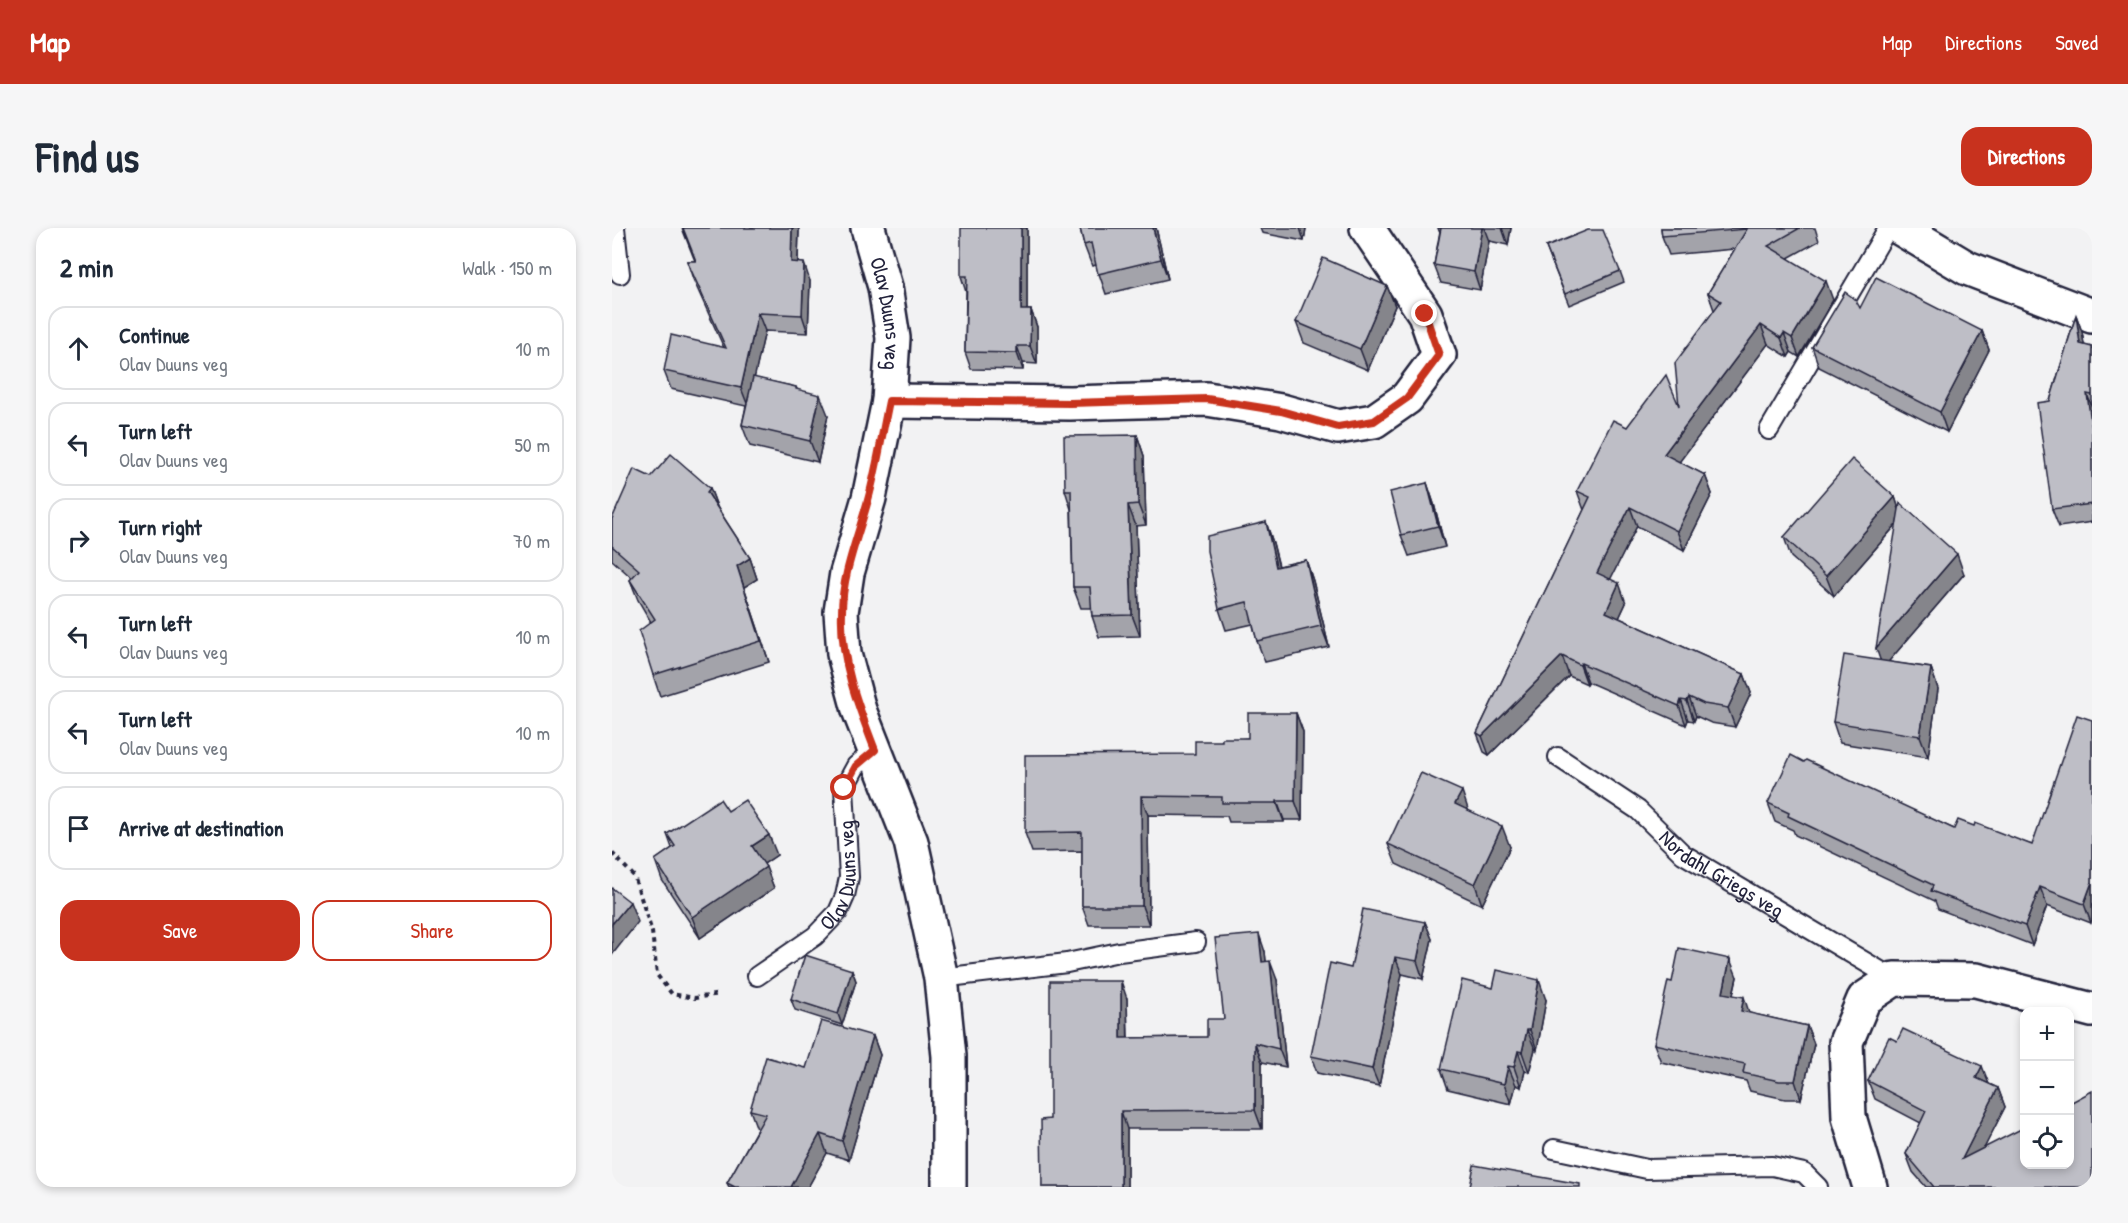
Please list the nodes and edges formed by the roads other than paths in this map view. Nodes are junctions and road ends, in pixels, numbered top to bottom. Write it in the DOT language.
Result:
graph roads {
  1 [pos="615,228"];
  2 [pos="868,228"];
  3 [pos="1367,228"];
  4 [pos="1888,228"];
  5 [pos="1900,228"];
  6 [pos="620,274"];
  7 [pos="2092,316"];
  8 [pos="889,401"];
  9 [pos="1769,430"];
  10 [pos="875,750"];
  11 [pos="1558,756"];
  12 [pos="1196,942"];
  13 [pos="757,975"];
  14 [pos="941,978"];
  15 [pos="1894,979"];
  16 [pos="2092,1010"];
  17 [pos="1554,1149"];
  18 [pos="950,1187"];
  19 [pos="1818,1187"];
  20 [pos="1870,1187"];
  1 -- 6 [label="lane"];
  2 -- 8 [label="street, Olav Duuns veg"];
  3 -- 8 [label="street, Olav Duuns veg"];
  4 -- 9 [label="lane"];
  5 -- 7 [label="street"];
  8 -- 10 [label="street, Olav Duuns veg"];
  10 -- 13 [label="lane, Olav Duuns veg"];
  10 -- 14 [label="street, Olav Duuns veg"];
  11 -- 15 [label="lane, Nordahl Griegs veg"];
  12 -- 14 [label="lane"];
  14 -- 18 [label="street, Olav Duuns veg"];
  15 -- 16 [label="street, Nordahl Griegs veg"];
  15 -- 20 [label="street"];
  17 -- 19 [label="lane"];
}
